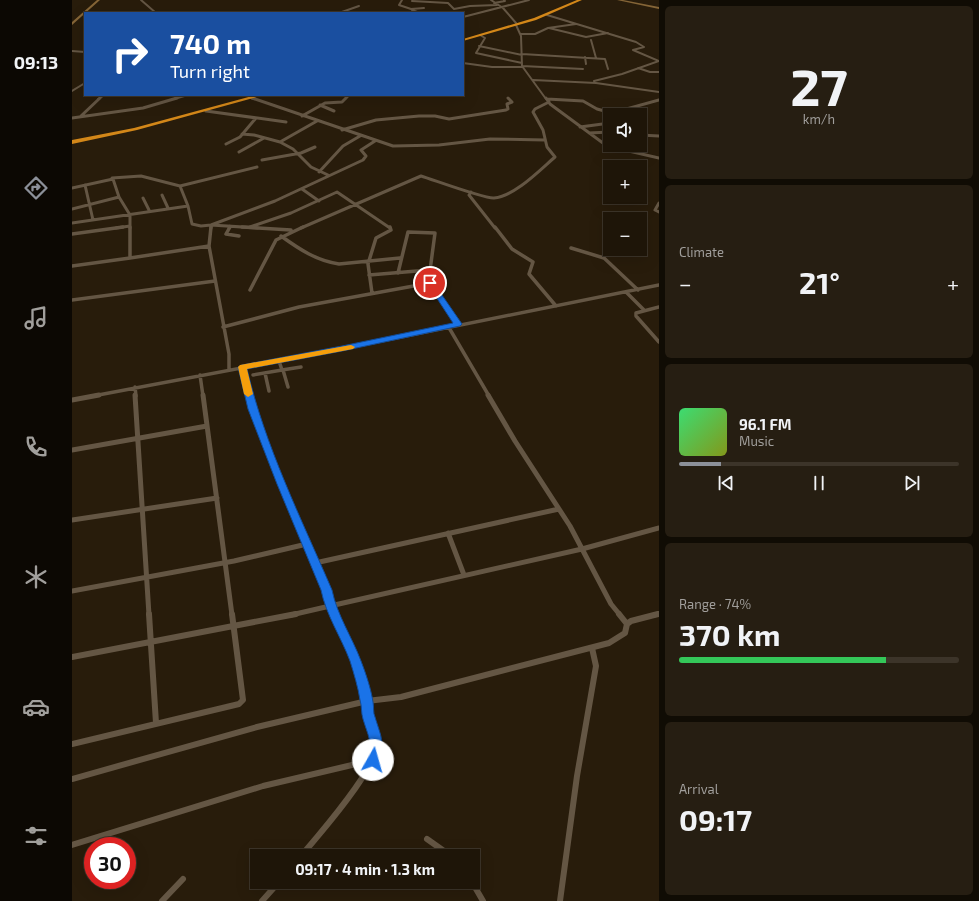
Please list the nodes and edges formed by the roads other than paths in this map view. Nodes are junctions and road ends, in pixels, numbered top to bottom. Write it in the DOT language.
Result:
graph roads {
  1 [pos="99,0"];
  2 [pos="140,0"];
  3 [pos="402,0"];
  4 [pos="491,0"];
  5 [pos="504,0"];
  6 [pos="529,0"];
  7 [pos="575,0"];
  8 [pos="580,0"];
  9 [pos="618,0"];
  10 [pos="412,1"];
  11 [pos="446,1"];
  12 [pos="494,3"];
  13 [pos="497,4"];
  14 [pos="360,6"];
  15 [pos="424,8"];
  16 [pos="503,8"];
  17 [pos="659,8"];
  18 [pos="411,9"];
  19 [pos="87,12"];
  20 [pos="155,12"];
  21 [pos="342,12"];
  22 [pos="418,12"];
  23 [pos="84,15"];
  24 [pos="547,15"];
  25 [pos="464,17"];
  26 [pos="72,24"];
  27 [pos="516,24"];
  28 [pos="577,24"];
  29 [pos="549,28"];
  30 [pos="608,33"];
  31 [pos="520,34"];
  32 [pos="480,35"];
  33 [pos="464,39"];
  34 [pos="464,39"];
  35 [pos="590,40"];
  36 [pos="479,46"];
  37 [pos="72,51"];
  38 [pos="84,52"];
  39 [pos="522,55"];
  40 [pos="585,58"];
  41 [pos="596,58"];
  42 [pos="659,61"];
  43 [pos="464,63"];
  44 [pos="586,64"];
  45 [pos="523,65"];
  46 [pos="638,68"];
  47 [pos="608,69"];
  48 [pos="583,70"];
  49 [pos="659,72"];
  50 [pos="533,80"];
  51 [pos="593,82"];
  52 [pos="84,84"];
  53 [pos="72,91"];
  54 [pos="659,92"];
  55 [pos="103,96"];
  56 [pos="185,96"];
  57 [pos="254,96"];
  58 [pos="349,96"];
  59 [pos="508,98"];
  60 [pos="659,100"];
  61 [pos="548,101"];
  62 [pos="320,105"];
  63 [pos="206,111"];
  64 [pos="334,111"];
  65 [pos="81,116"];
  66 [pos="302,116"];
  67 [pos="72,118"];
  68 [pos="256,118"];
  69 [pos="317,121"];
  70 [pos="286,122"];
  71 [pos="603,124"];
  72 [pos="580,127"];
  73 [pos="342,130"];
  74 [pos="603,132"];
  75 [pos="589,133"];
  76 [pos="242,134"];
  77 [pos="647,135"];
  78 [pos="360,136"];
  79 [pos="659,136"];
  80 [pos="264,138"];
  81 [pos="545,140"];
  82 [pos="72,141"];
  83 [pos="375,141"];
  84 [pos="280,142"];
  85 [pos="226,144"];
  86 [pos="315,147"];
  87 [pos="239,152"];
  88 [pos="299,154"];
  89 [pos="659,158"];
  90 [pos="262,160"];
  91 [pos="257,167"];
  92 [pos="319,172"];
  93 [pos="328,175"];
  94 [pos="112,178"];
  95 [pos="85,185"];
  96 [pos="180,186"];
  97 [pos="72,188"];
  98 [pos="302,188"];
  99 [pos="471,192"];
  100 [pos="162,195"];
  101 [pos="119,197"];
  102 [pos="143,198"];
  103 [pos="319,201"];
  104 [pos="659,203"];
  105 [pos="357,204"];
  106 [pos="91,205"];
  107 [pos="188,206"];
  108 [pos="168,208"];
  109 [pos="72,209"];
  110 [pos="149,210"];
  111 [pos="659,212"];
  112 [pos="130,215"];
  113 [pos="93,220"];
  114 [pos="72,223"];
  115 [pos="211,225"];
  116 [pos="130,226"];
  117 [pos="230,226"];
  118 [pos="250,227"];
  119 [pos="293,230"];
  120 [pos="72,234"];
  121 [pos="239,236"];
  122 [pos="281,236"];
  123 [pos="209,246"];
  124 [pos="571,248"];
  125 [pos="130,258"];
  126 [pos="400,258"];
  127 [pos="369,260"];
  128 [pos="72,266"];
  129 [pos="429,270"];
  130 [pos="398,273"];
  131 [pos="369,275"];
  132 [pos="215,281"];
  133 [pos="430,283"];
  134 [pos="659,285"];
  135 [pos="250,290"];
  136 [pos="638,290"];
  137 [pos="626,292"];
  138 [pos="372,293"];
  139 [pos="72,300"];
  140 [pos="556,306"];
  141 [pos="659,307"];
  142 [pos="644,310"];
  143 [pos="458,324"];
  144 [pos="448,326"];
  145 [pos="223,327"];
  146 [pos="659,342"];
  147 [pos="279,361"];
  148 [pos="242,367"];
  149 [pos="301,367"];
  150 [pos="229,370"];
  151 [pos="282,370"];
  152 [pos="264,373"];
  153 [pos="200,375"];
  154 [pos="253,375"];
  155 [pos="135,387"];
  156 [pos="288,388"];
  157 [pos="269,391"];
  158 [pos="72,400"];
  159 [pos="207,426"];
  160 [pos="139,438"];
  161 [pos="72,450"];
  162 [pos="217,498"];
  163 [pos="144,509"];
  164 [pos="559,509"];
  165 [pos="72,520"];
  166 [pos="659,528"];
  167 [pos="448,533"];
  168 [pos="307,544"];
  169 [pos="582,549"];
  170 [pos="225,562"];
  171 [pos="315,563"];
  172 [pos="464,575"];
  173 [pos="146,577"];
  174 [pos="72,591"];
  175 [pos="330,606"];
  176 [pos="659,614"];
  177 [pos="627,624"];
  178 [pos="234,625"];
  179 [pos="151,641"];
  180 [pos="592,648"];
  181 [pos="72,657"];
  182 [pos="367,701"];
  183 [pos="156,723"];
  184 [pos="72,744"];
  185 [pos="373,760"];
  186 [pos="72,779"];
  187 [pos="428,839"];
  188 [pos="72,845"];
  189 [pos="307,849"];
  190 [pos="442,849"];
  191 [pos="183,879"];
  192 [pos="273,889"];
  193 [pos="476,889"];
  194 [pos="162,901"];
  195 [pos="262,901"];
  196 [pos="483,901"];
  197 [pos="560,901"];
  1 -- 19 [label="main road"];
  2 -- 20 [label="street"];
  3 -- 18 [label="street"];
  4 -- 12 [label="street"];
  5 -- 12 [label="street"];
  6 -- 16 [label="street"];
  7 -- 27 [label="highway"];
  8 -- 24 [label="highway"];
  9 -- 17 [label="main road"];
  10 -- 11 [label="street"];
  11 -- 13 [label="street"];
  12 -- 13 [label="street"];
  13 -- 16 [label="street"];
  14 -- 21 [label="street"];
  15 -- 18 [label="street"];
  16 -- 25 [label="street"];
  16 -- 27 [label="street"];
  18 -- 22 [label="street"];
  23 -- 26 [label="main road"];
  24 -- 27 [label="highway"];
  24 -- 28 [label="street"];
  27 -- 31 [label="street"];
  27 -- 32 [label="highway"];
  27 -- 33 [label="highway"];
  28 -- 29 [label="street"];
  28 -- 30 [label="street"];
  29 -- 30 [label="street"];
  29 -- 31 [label="street"];
  30 -- 42 [label="street"];
  31 -- 39 [label="street"];
  32 -- 34 [label="highway"];
  32 -- 36 [label="street"];
  35 -- 41 [label="street"];
  36 -- 39 [label="street"];
  36 -- 45 [label="street"];
  37 -- 38 [label="street"];
  39 -- 40 [label="street"];
  39 -- 45 [label="street"];
  40 -- 41 [label="street"];
  40 -- 44 [label="street"];
  41 -- 47 [label="street"];
  42 -- 46 [label="street"];
  43 -- 45 [label="street"];
  45 -- 48 [label="street"];
  45 -- 50 [label="street"];
  46 -- 49 [label="street"];
  46 -- 51 [label="street"];
  50 -- 51 [label="street"];
  50 -- 61 [label="street"];
  51 -- 54 [label="street"];
  52 -- 53 [label="street"];
  55 -- 65 [label="street"];
  56 -- 65 [label="street"];
  57 -- 63 [label="highway"];
  57 -- 66 [label="street"];
  57 -- 82 [label="highway"];
  58 -- 62 [label="street"];
  59 -- 73 [label="street"];
  60 -- 61 [label="street"];
  61 -- 72 [label="street"];
  61 -- 81 [label="street"];
  62 -- 64 [label="street"];
  62 -- 66 [label="street"];
  63 -- 68 [label="street"];
  63 -- 82 [label="highway"];
  65 -- 67 [label="street"];
  66 -- 69 [label="street"];
  68 -- 70 [label="street"];
  68 -- 76 [label="street"];
  69 -- 73 [label="street"];
  69 -- 84 [label="street"];
  71 -- 72 [label="street"];
  72 -- 75 [label="street"];
  73 -- 78 [label="street"];
  74 -- 75 [label="street"];
  75 -- 89 [label="street"];
  76 -- 80 [label="street"];
  76 -- 85 [label="street"];
  77 -- 79 [label="street"];
  78 -- 83 [label="street"];
  78 -- 92 [label="street"];
  80 -- 84 [label="street"];
  80 -- 87 [label="street"];
  81 -- 83 [label="street"];
  81 -- 99 [label="street"];
  83 -- 93 [label="street"];
  84 -- 88 [label="street"];
  86 -- 88 [label="street"];
  88 -- 90 [label="street"];
  88 -- 92 [label="street"];
  91 -- 96 [label="street"];
  92 -- 93 [label="street"];
  93 -- 98 [label="street"];
  94 -- 95 [label="street"];
  94 -- 96 [label="street"];
  94 -- 101 [label="street"];
  95 -- 97 [label="street"];
  95 -- 106 [label="street"];
  96 -- 107 [label="street"];
  98 -- 103 [label="street"];
  98 -- 115 [label="street"];
  99 -- 105 [label="street"];
  99 -- 140 [label="street"];
  100 -- 108 [label="street"];
  101 -- 106 [label="street"];
  101 -- 112 [label="street"];
  102 -- 110 [label="street"];
  103 -- 105 [label="street"];
  103 -- 118 [label="street"];
  104 -- 111 [label="street"];
  105 -- 119 [label="street"];
  105 -- 127 [label="street"];
  106 -- 109 [label="street"];
  106 -- 113 [label="street"];
  107 -- 108 [label="street"];
  107 -- 115 [label="street"];
  108 -- 110 [label="street"];
  110 -- 112 [label="street"];
  112 -- 113 [label="street"];
  112 -- 116 [label="street"];
  113 -- 114 [label="street"];
  115 -- 117 [label="street"];
  115 -- 123 [label="street"];
  116 -- 120 [label="street"];
  116 -- 125 [label="street"];
  117 -- 118 [label="street"];
  117 -- 121 [label="street"];
  118 -- 119 [label="street"];
  119 -- 122 [label="street"];
  122 -- 127 [label="street"];
  122 -- 135 [label="street"];
  123 -- 125 [label="street"];
  123 -- 132 [label="street"];
  124 -- 136 [label="street"];
  125 -- 128 [label="street"];
  126 -- 127 [label="street"];
  126 -- 129 [label="street"];
  126 -- 130 [label="street"];
  127 -- 131 [label="street"];
  129 -- 130 [label="street"];
  129 -- 133 [label="street"];
  130 -- 131 [label="street"];
  131 -- 138 [label="street"];
  132 -- 139 [label="street"];
  132 -- 145 [label="street"];
  133 -- 138 [label="street"];
  133 -- 143 [label="street"];
  134 -- 136 [label="street"];
  136 -- 137 [label="street"];
  137 -- 140 [label="street"];
  137 -- 142 [label="street"];
  138 -- 145 [label="street"];
  140 -- 143 [label="street"];
  141 -- 142 [label="street"];
  142 -- 146 [label="street"];
  143 -- 144 [label="street"];
  144 -- 147 [label="street"];
  144 -- 164 [label="street"];
  145 -- 150 [label="street"];
  147 -- 148 [label="street"];
  147 -- 151 [label="street"];
  148 -- 150 [label="street"];
  148 -- 168 [label="street"];
  149 -- 151 [label="street"];
  150 -- 153 [label="street"];
  151 -- 152 [label="street"];
  151 -- 156 [label="street"];
  152 -- 154 [label="street"];
  152 -- 157 [label="street"];
  153 -- 155 [label="street"];
  153 -- 159 [label="street"];
  155 -- 158 [label="street"];
  155 -- 160 [label="street"];
  159 -- 160 [label="street"];
  159 -- 162 [label="street"];
  160 -- 161 [label="street"];
  160 -- 163 [label="street"];
  162 -- 163 [label="street"];
  162 -- 170 [label="street"];
  163 -- 165 [label="street"];
  163 -- 173 [label="street"];
  164 -- 167 [label="street"];
  164 -- 169 [label="street"];
  166 -- 169 [label="street"];
  167 -- 171 [label="street"];
  167 -- 172 [label="street"];
  168 -- 170 [label="street"];
  168 -- 171 [label="street"];
  169 -- 172 [label="street"];
  169 -- 177 [label="street"];
  170 -- 173 [label="street"];
  170 -- 178 [label="street"];
  171 -- 175 [label="street"];
  172 -- 175 [label="street"];
  173 -- 174 [label="street"];
  173 -- 179 [label="street"];
  175 -- 178 [label="street"];
  175 -- 182 [label="street"];
  176 -- 177 [label="street"];
  177 -- 180 [label="street"];
  178 -- 179 [label="street"];
  178 -- 183 [label="street"];
  179 -- 181 [label="street"];
  179 -- 183 [label="street"];
  180 -- 182 [label="street"];
  180 -- 197 [label="street"];
  182 -- 185 [label="street"];
  182 -- 186 [label="street"];
  183 -- 184 [label="street"];
  185 -- 188 [label="street"];
  185 -- 189 [label="street"];
  187 -- 190 [label="street"];
  191 -- 194 [label="street"];
  192 -- 195 [label="street"];
  193 -- 196 [label="street"];
}
